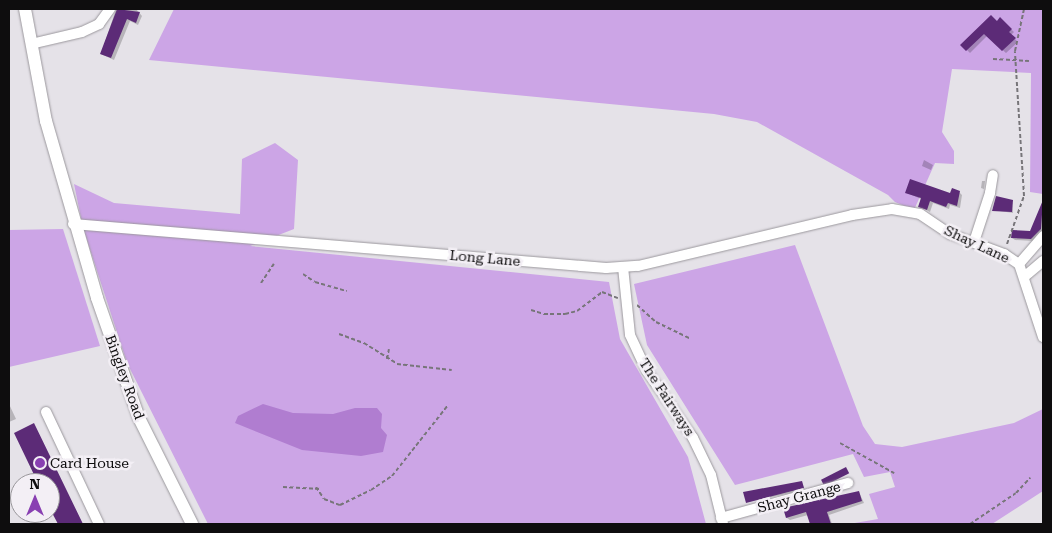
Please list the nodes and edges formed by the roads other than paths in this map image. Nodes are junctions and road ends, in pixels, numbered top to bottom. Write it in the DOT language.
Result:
graph roads {
  1 [pos="25,9"];
  2 [pos="110,9"];
  3 [pos="31,44"];
  4 [pos="993,174"];
  5 [pos="892,210"];
  6 [pos="73,224"];
  7 [pos="1043,236"];
  8 [pos="974,242"];
  9 [pos="1043,261"];
  10 [pos="1019,264"];
  11 [pos="623,267"];
  12 [pos="1024,277"];
  13 [pos="1042,330"];
  14 [pos="46,412"];
  15 [pos="848,483"];
  16 [pos="722,521"];
  17 [pos="99,524"];
  18 [pos="192,524"];
  1 -- 3 [label="main road, Bingley Road"];
  2 -- 3 [label="street"];
  3 -- 6 [label="main road, Bingley Road"];
  4 -- 8 [label="street"];
  5 -- 8 [label="street, Shay Lane"];
  5 -- 11 [label="street, Long Lane"];
  6 -- 11 [label="street, Long Lane"];
  6 -- 18 [label="main road, Bingley Road"];
  7 -- 10 [label="street"];
  8 -- 10 [label="street, Shay Lane"];
  9 -- 12 [label="street"];
  10 -- 12 [label="street, Shay Lane"];
  11 -- 16 [label="street, The Fairways"];
  12 -- 13 [label="street, Shay Lane"];
  14 -- 17 [label="street"];
  15 -- 16 [label="street, Shay Grange"];
}
